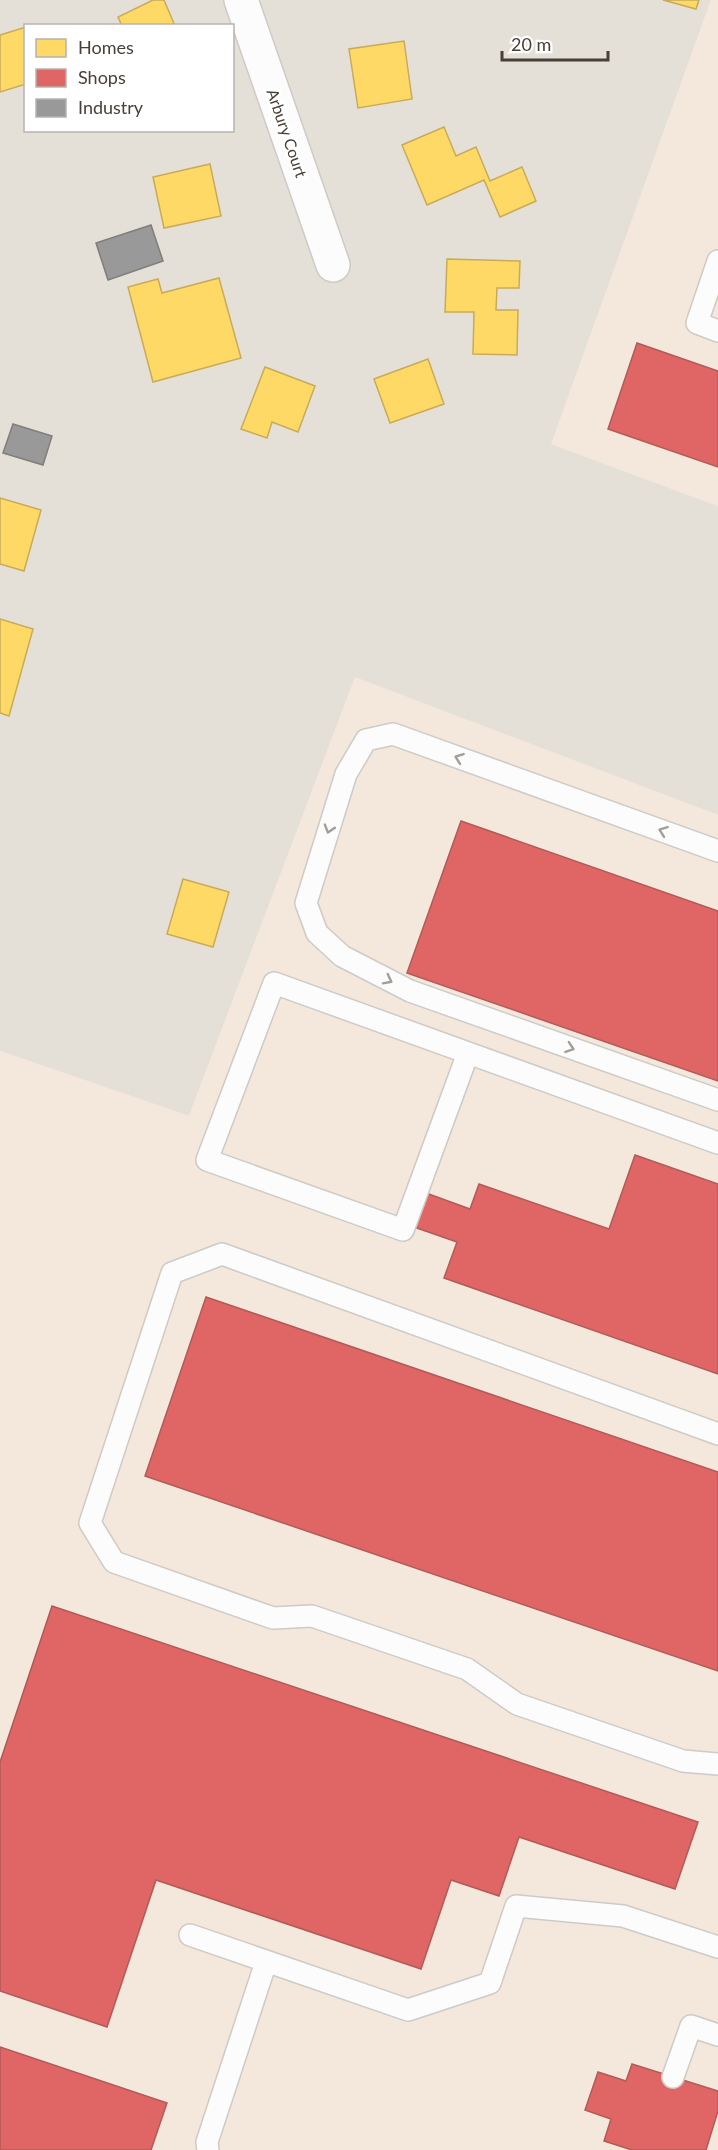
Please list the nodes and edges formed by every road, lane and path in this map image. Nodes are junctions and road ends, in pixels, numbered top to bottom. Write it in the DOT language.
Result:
graph roads {
  1 [pos="241,0"];
  2 [pos="718,261"];
  3 [pos="333,265"];
  4 [pos="718,331"];
  5 [pos="718,851"];
  6 [pos="468,1053"];
  7 [pos="718,1100"];
  8 [pos="718,1143"];
  9 [pos="718,1434"];
  10 [pos="718,1764"];
  11 [pos="190,1935"];
  12 [pos="718,1947"];
  13 [pos="266,1962"];
  14 [pos="718,2035"];
  15 [pos="673,2077"];
  16 [pos="208,2150"];
  1 -- 3 [label="street, Arbury Court"];
  2 -- 4 [label="lane"];
  5 -- 7 [label="lane, one-way"];
  6 -- 6 [label="lane"];
  6 -- 8 [label="lane"];
  9 -- 10 [label="lane"];
  11 -- 13 [label="lane"];
  12 -- 13 [label="lane"];
  13 -- 16 [label="lane"];
  14 -- 15 [label="lane"];
}
